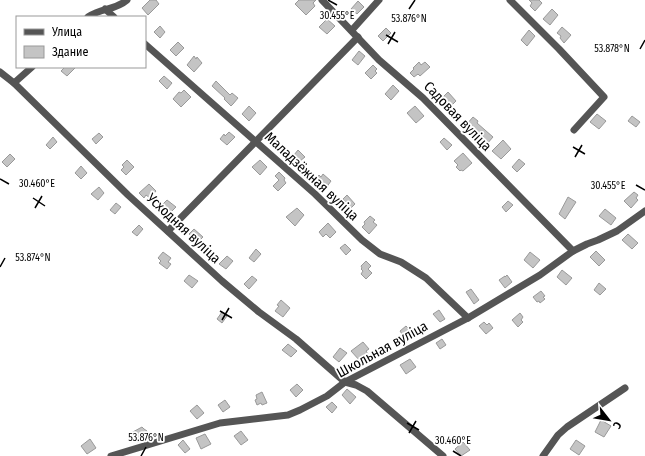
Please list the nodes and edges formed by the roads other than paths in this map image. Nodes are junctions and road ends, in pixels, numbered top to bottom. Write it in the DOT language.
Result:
graph roads {
  1 [pos="128,0"];
  2 [pos="322,0"];
  3 [pos="379,0"];
  4 [pos="510,0"];
  5 [pos="106,9"];
  6 [pos="89,16"];
  7 [pos="113,16"];
  8 [pos="352,30"];
  9 [pos="358,37"];
  10 [pos="146,45"];
  11 [pos="31,68"];
  12 [pos="0,72"];
  13 [pos="14,83"];
  14 [pos="574,130"];
  15 [pos="255,141"];
  16 [pos="645,211"];
  17 [pos="168,231"];
  18 [pos="573,251"];
  19 [pos="468,318"];
  20 [pos="345,382"];
  21 [pos="625,388"];
  22 [pos="111,456"];
  23 [pos="443,456"];
  24 [pos="543,456"];
  1 -- 5 [label="street"];
  2 -- 8 [label="street, Садовая вуліца"];
  3 -- 8 [label="street"];
  4 -- 14 [label="street"];
  5 -- 6 [label="street"];
  5 -- 7 [label="street"];
  8 -- 9 [label="street, Садовая вуліца"];
  9 -- 15 [label="street"];
  9 -- 18 [label="street, Садовая вуліца"];
  10 -- 15 [label="street, Маладзёжная вуліца"];
  11 -- 13 [label="street"];
  12 -- 13 [label="street, Усходняя вуліца"];
  13 -- 17 [label="street, Усходняя вуліца"];
  15 -- 17 [label="street"];
  15 -- 19 [label="street, Маладзёжная вуліца"];
  16 -- 18 [label="street, Школьная вуліца"];
  17 -- 20 [label="street, Усходняя вуліца"];
  18 -- 19 [label="street, Школьная вуліца"];
  19 -- 20 [label="street, Школьная вуліца"];
  20 -- 22 [label="street, Школьная вуліца"];
  20 -- 23 [label="street, Усходняя вуліца"];
  21 -- 24 [label="street"];
}
